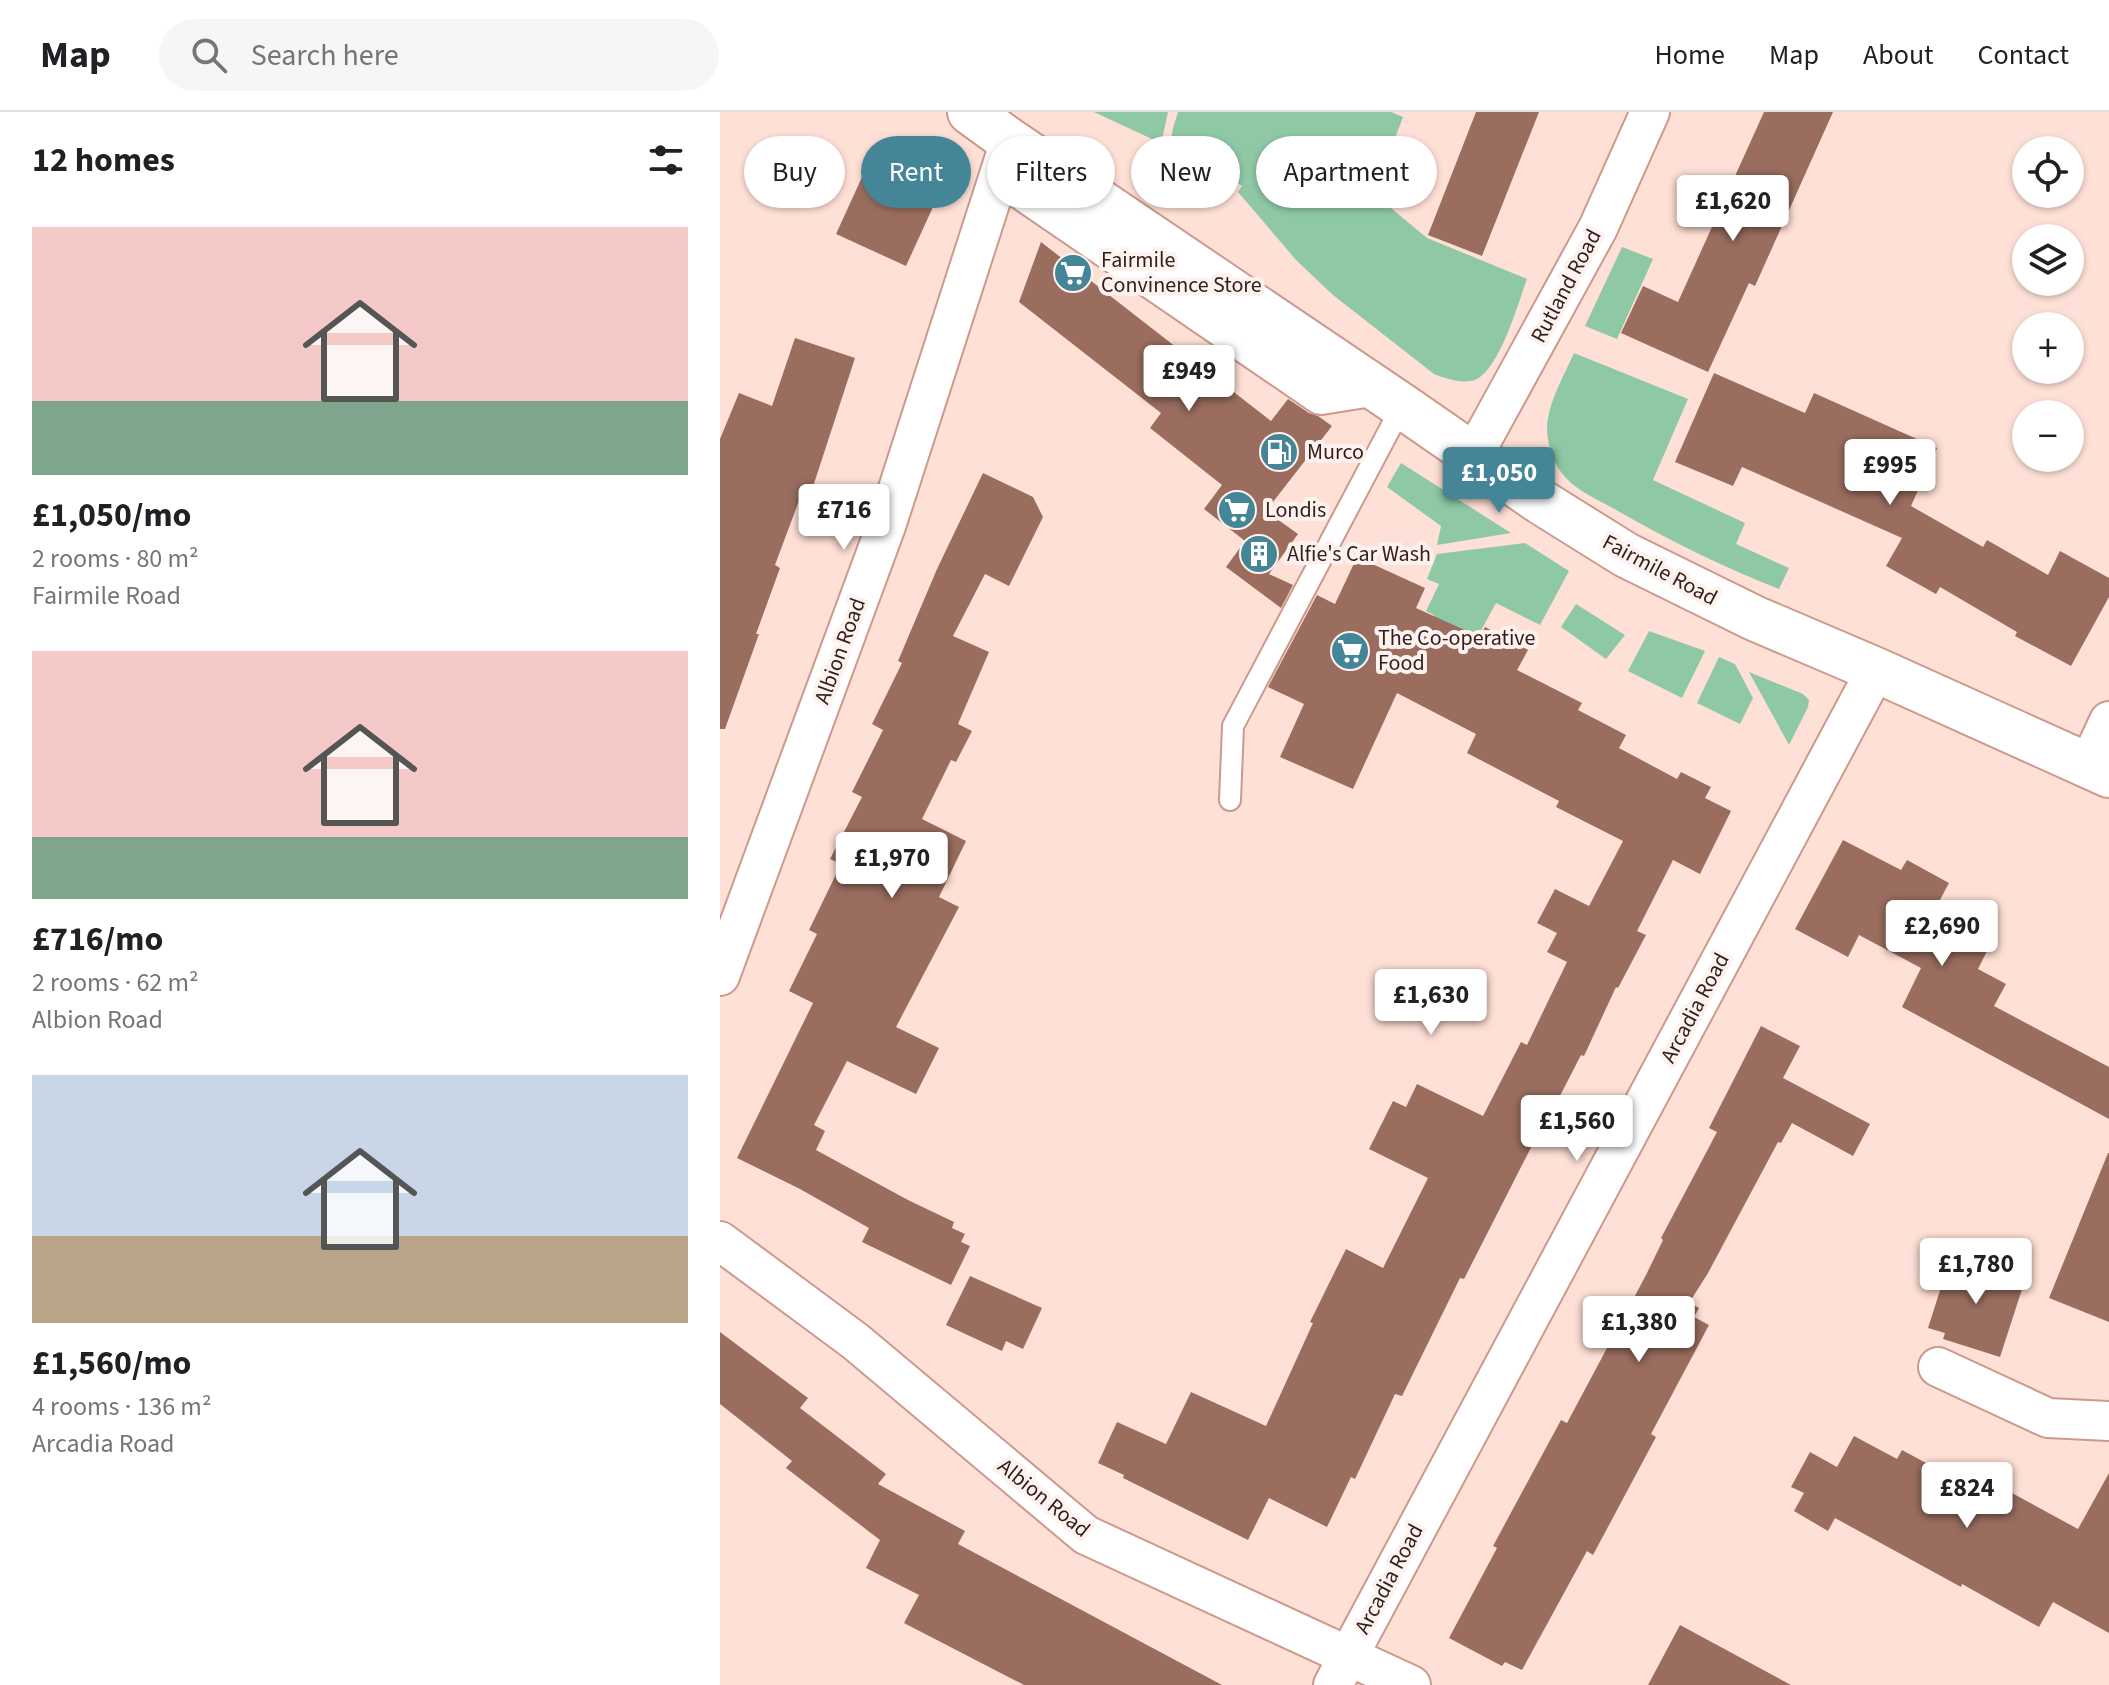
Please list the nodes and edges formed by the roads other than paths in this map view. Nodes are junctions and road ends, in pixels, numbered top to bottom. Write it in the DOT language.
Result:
graph roads {
  1 [pos="970,112"];
  2 [pos="1650,112"];
  3 [pos="988,136"];
  4 [pos="989,208"];
  5 [pos="1085,208"];
  6 [pos="1386,396"];
  7 [pos="1473,456"];
  8 [pos="1876,670"];
  9 [pos="2109,721"];
  10 [pos="2098,770"];
  11 [pos="1230,800"];
  12 [pos="720,976"];
  13 [pos="720,1241"];
  14 [pos="1938,1367"];
  15 [pos="2109,1421"];
  16 [pos="1341,1670"];
  17 [pos="1411,1685"];
  1 -- 3 [label="main road, Fairmile Road"];
  2 -- 7 [label="street, Rutland Road"];
  4 -- 12 [label="street, Albion Road"];
  5 -- 6 [label="main road, Fairmile Road"];
  6 -- 7 [label="main road, Fairmile Road"];
  6 -- 11 [label="lane"];
  7 -- 8 [label="main road, Fairmile Road"];
  8 -- 10 [label="main road, Fairmile Road"];
  8 -- 16 [label="street, Arcadia Road"];
  9 -- 10 [label="street"];
  13 -- 16 [label="street, Albion Road"];
  14 -- 15 [label="street"];
  16 -- 17 [label="street, Albion Road"];
}
